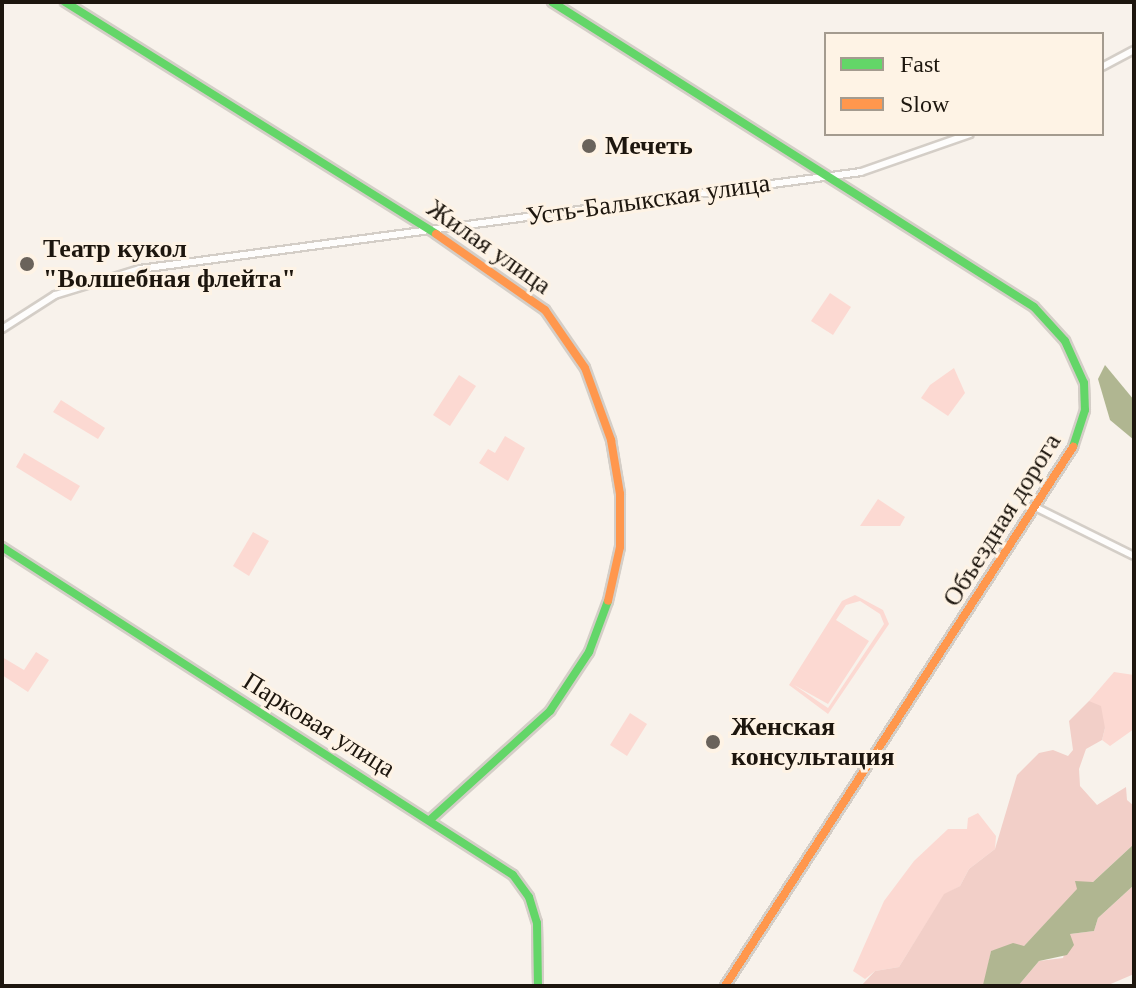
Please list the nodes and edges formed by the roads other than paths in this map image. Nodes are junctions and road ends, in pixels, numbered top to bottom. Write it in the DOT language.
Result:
graph roads {
  1 [pos="65,2"];
  2 [pos="552,2"];
  3 [pos="1134,50"];
  4 [pos="1104,66"];
  5 [pos="965,136"];
  6 [pos="830,176"];
  7 [pos="432,230"];
  8 [pos="2,329"];
  9 [pos="1035,507"];
  10 [pos="2,547"];
  11 [pos="1134,556"];
  12 [pos="431,819"];
  13 [pos="538,986"];
  14 [pos="725,986"];
  1 -- 7 [label="main road, Жилая улица"];
  2 -- 6 [label="main road, Объездная дорога"];
  3 -- 4 [label="street"];
  5 -- 6 [label="street, Усть-Балыкская улица"];
  6 -- 7 [label="street, Усть-Балыкская улица"];
  6 -- 9 [label="main road, Объездная дорога"];
  7 -- 8 [label="street, Усть-Балыкская улица"];
  7 -- 12 [label="main road, Жилая улица"];
  9 -- 11 [label="street"];
  9 -- 14 [label="main road, Объездная дорога"];
  10 -- 12 [label="main road, Парковая улица"];
  12 -- 13 [label="main road, Парковая улица"];
}
